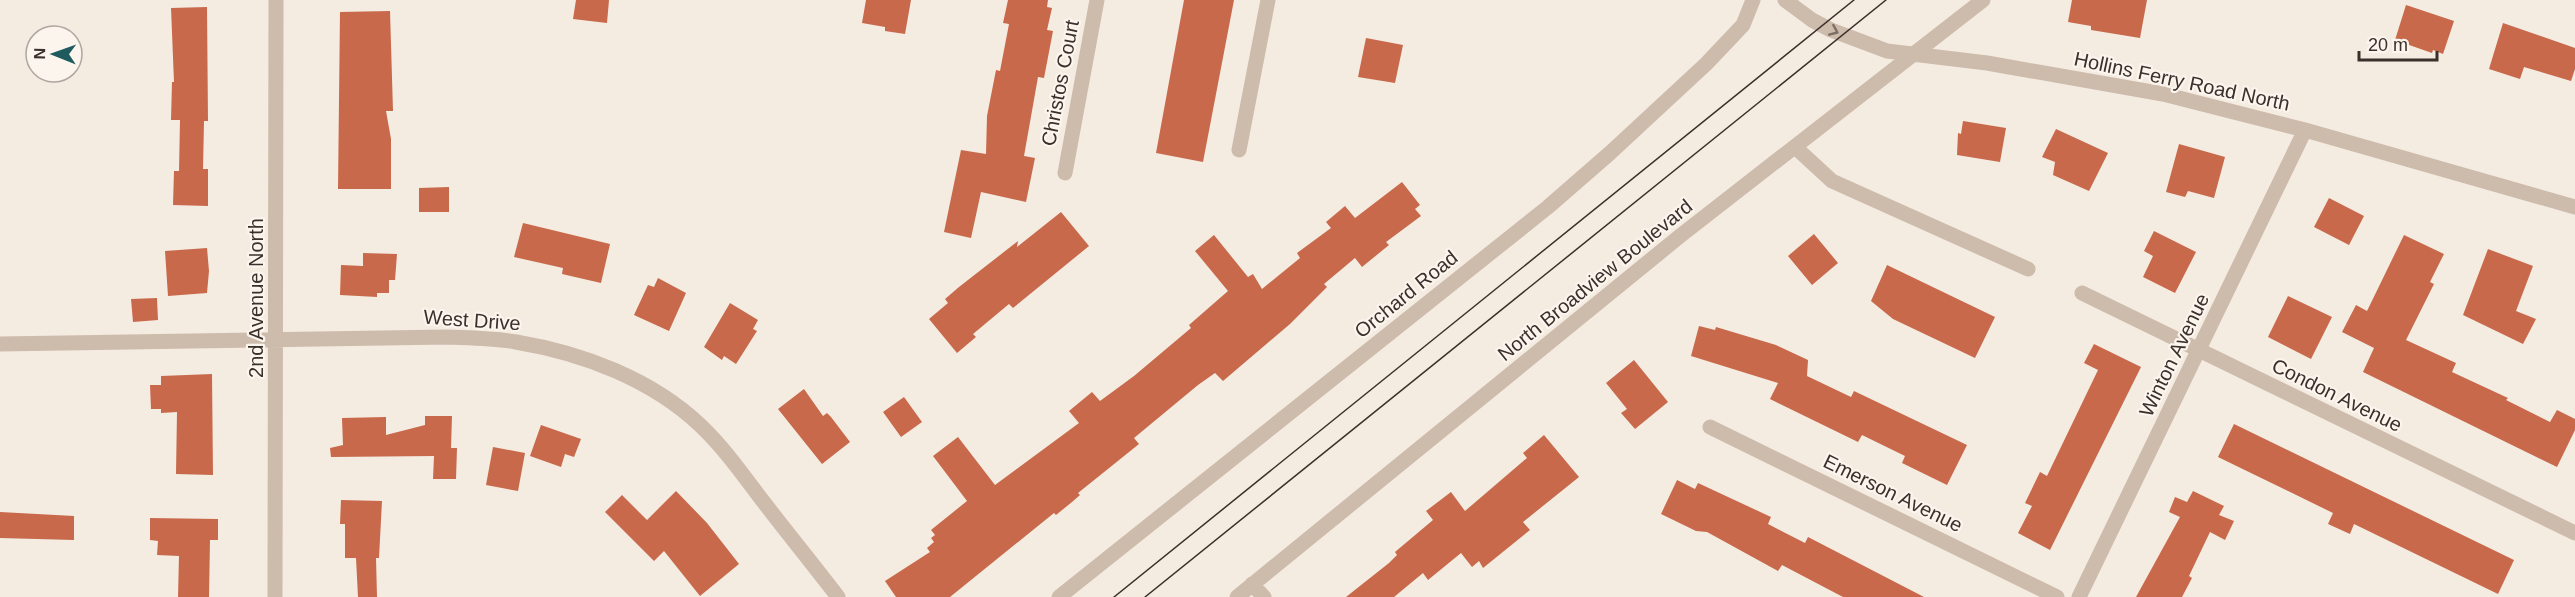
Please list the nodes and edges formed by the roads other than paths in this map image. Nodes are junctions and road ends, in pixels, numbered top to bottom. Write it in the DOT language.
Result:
graph roads {
  1 [pos="276,0"];
  2 [pos="1097,0"];
  3 [pos="1268,0"];
  4 [pos="1754,0"];
  5 [pos="1785,0"];
  6 [pos="1983,0"];
  7 [pos="1915,54"];
  8 [pos="2305,130"];
  9 [pos="1795,147"];
  10 [pos="1239,150"];
  11 [pos="1065,173"];
  12 [pos="2575,207"];
  13 [pos="2028,269"];
  14 [pos="2082,293"];
  15 [pos="277,340"];
  16 [pos="0,344"];
  17 [pos="2200,351"];
  18 [pos="1710,427"];
  19 [pos="2575,533"];
  20 [pos="1252,584"];
  21 [pos="275,597"];
  22 [pos="838,597"];
  23 [pos="1059,597"];
  24 [pos="1237,597"];
  25 [pos="1264,597"];
  26 [pos="2057,597"];
  27 [pos="2079,597"];
  1 -- 15 [label="street, 2nd Avenue North"];
  2 -- 11 [label="street, Christos Court"];
  3 -- 10 [label="street"];
  4 -- 23 [label="street, Orchard Road"];
  5 -- 7 [label="street, Hollins Ferry Road North, one-way"];
  6 -- 7 [label="street, North Broadview Boulevard"];
  7 -- 8 [label="street, Hollins Ferry Road North"];
  7 -- 9 [label="street, North Broadview Boulevard"];
  8 -- 12 [label="street, Hollins Ferry Road North"];
  8 -- 17 [label="street, Winton Avenue"];
  9 -- 13 [label="street"];
  9 -- 20 [label="street, North Broadview Boulevard"];
  14 -- 17 [label="street, Condon Avenue"];
  15 -- 16 [label="street, West Drive"];
  15 -- 21 [label="street, 2nd Avenue North"];
  15 -- 22 [label="street, West Drive"];
  17 -- 19 [label="street, Condon Avenue"];
  17 -- 27 [label="street, Winton Avenue"];
  18 -- 26 [label="street, Emerson Avenue"];
  20 -- 24 [label="street, North Broadview Boulevard"];
  20 -- 25 [label="street"];
}
